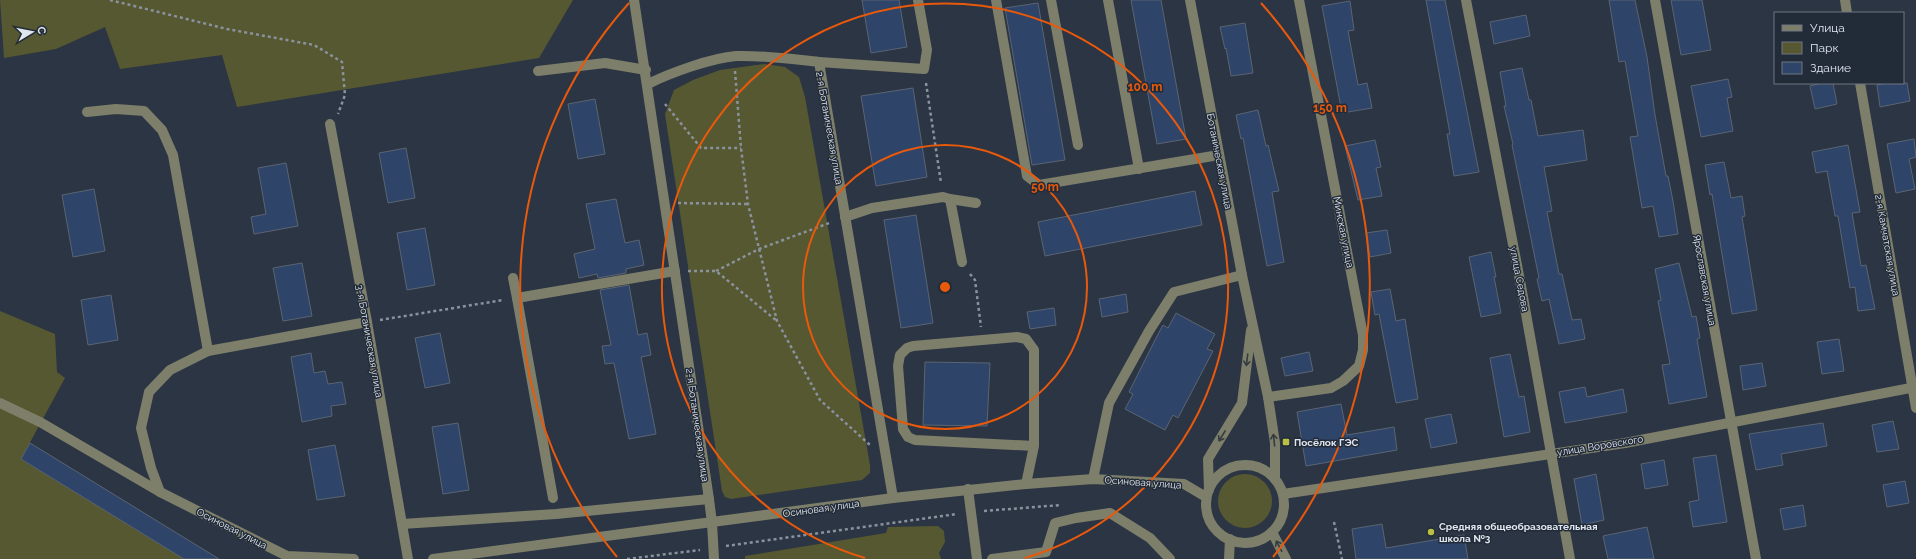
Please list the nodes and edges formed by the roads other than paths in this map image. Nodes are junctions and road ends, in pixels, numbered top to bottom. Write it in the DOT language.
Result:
graph roads {
  1 [pos="634,0"];
  2 [pos="918,0"];
  3 [pos="996,0"];
  4 [pos="1051,0"];
  5 [pos="1108,0"];
  6 [pos="1190,0"];
  7 [pos="1300,0"];
  8 [pos="1466,0"];
  9 [pos="1655,0"];
  10 [pos="1845,0"];
  11 [pos="1848,12"];
  12 [pos="819,62"];
  13 [pos="646,70"];
  14 [pos="538,71"];
  15 [pos="648,84"];
  16 [pos="1860,84"];
  17 [pos="87,112"];
  18 [pos="330,124"];
  19 [pos="1078,145"];
  20 [pos="1219,156"];
  21 [pos="1139,169"];
  22 [pos="946,198"];
  23 [pos="976,203"];
  24 [pos="845,217"];
  25 [pos="962,262"];
  26 [pos="675,271"];
  27 [pos="1242,275"];
  28 [pos="513,278"];
  29 [pos="517,298"];
  30 [pos="1252,321"];
  31 [pos="368,322"];
  32 [pos="208,351"];
  33 [pos="1914,388"];
  34 [pos="1268,398"];
  35 [pos="0,403"];
  36 [pos="1916,408"];
  37 [pos="1731,422"];
  38 [pos="1034,446"];
  39 [pos="1552,453"];
  40 [pos="1093,479"];
  41 [pos="1275,479"];
  42 [pos="1026,484"];
  43 [pos="968,489"];
  44 [pos="160,492"];
  45 [pos="1208,493"];
  46 [pos="1283,494"];
  47 [pos="553,498"];
  48 [pos="709,498"];
  49 [pos="894,498"];
  50 [pos="712,523"];
  51 [pos="402,524"];
  52 [pos="1272,532"];
  53 [pos="1230,540"];
  54 [pos="354,559"];
  55 [pos="408,559"];
  56 [pos="433,559"];
  57 [pos="714,559"];
  58 [pos="977,559"];
  59 [pos="992,559"];
  60 [pos="1170,559"];
  61 [pos="1229,559"];
  62 [pos="1286,559"];
  63 [pos="1570,559"];
  64 [pos="1756,559"];
  1 -- 13 [label="street"];
  2 -- 12 [label="street"];
  3 -- 21 [label="street"];
  4 -- 19 [label="street"];
  5 -- 21 [label="street"];
  6 -- 20 [label="street, Ботаническая улица"];
  7 -- 34 [label="street, Минская улица"];
  8 -- 39 [label="street, улица Седова"];
  9 -- 37 [label="street, Ярославская улица"];
  10 -- 11 [label="street"];
  12 -- 15 [label="street, 2-я Ботаническая улица"];
  12 -- 24 [label="street, 2-я Ботаническая улица"];
  13 -- 14 [label="street"];
  13 -- 15 [label="street"];
  15 -- 26 [label="street, 2-я Ботаническая улица"];
  16 -- 33 [label="street, 2-я Камчатская улица"];
  17 -- 32 [label="street"];
  18 -- 31 [label="street, 3-я Ботаническая улица"];
  20 -- 21 [label="street"];
  20 -- 27 [label="street, Ботаническая улица"];
  22 -- 23 [label="street"];
  22 -- 24 [label="street"];
  22 -- 25 [label="street"];
  24 -- 49 [label="street, 2-я Ботаническая улица"];
  26 -- 29 [label="street"];
  26 -- 48 [label="street, 2-я Ботаническая улица"];
  27 -- 30 [label="street, Ботаническая улица"];
  27 -- 40 [label="street"];
  28 -- 29 [label="street"];
  29 -- 47 [label="street"];
  30 -- 34 [label="street, Ботаническая улица"];
  30 -- 45 [label="street, Ботаническая улица, one-way"];
  31 -- 32 [label="street"];
  31 -- 51 [label="street, 3-я Ботаническая улица"];
  32 -- 44 [label="street"];
  33 -- 36 [label="street, 2-я Камчатская улица"];
  33 -- 37 [label="street, улица Воровского"];
  41 -- 34 [label="street, Ботаническая улица, one-way"];
  35 -- 44 [label="street, Осиновая улица"];
  37 -- 39 [label="street, улица Воровского"];
  37 -- 64 [label="street, Ярославская улица"];
  38 -- 38 [label="street"];
  38 -- 42 [label="street"];
  39 -- 46 [label="street, улица Воровского"];
  39 -- 63 [label="street, улица Седова"];
  40 -- 42 [label="street, Осиновая улица"];
  40 -- 45 [label="street, Осиновая улица"];
  41 -- 45 [label="street"];
  41 -- 46 [label="street"];
  42 -- 43 [label="street, Осиновая улица"];
  43 -- 49 [label="street, Осиновая улица"];
  43 -- 58 [label="street"];
  44 -- 54 [label="street, Осиновая улица"];
  45 -- 53 [label="street"];
  46 -- 52 [label="street"];
  48 -- 50 [label="street, 2-я Ботаническая улица"];
  48 -- 51 [label="street"];
  49 -- 50 [label="street, Осиновая улица"];
  50 -- 56 [label="street, Осиновая улица"];
  50 -- 57 [label="street, 2-я Ботаническая улица"];
  51 -- 55 [label="street, 3-я Ботаническая улица"];
  52 -- 53 [label="street"];
  62 -- 52 [label="street, one-way"];
  53 -- 61 [label="street"];
  59 -- 60 [label="street"];
}
